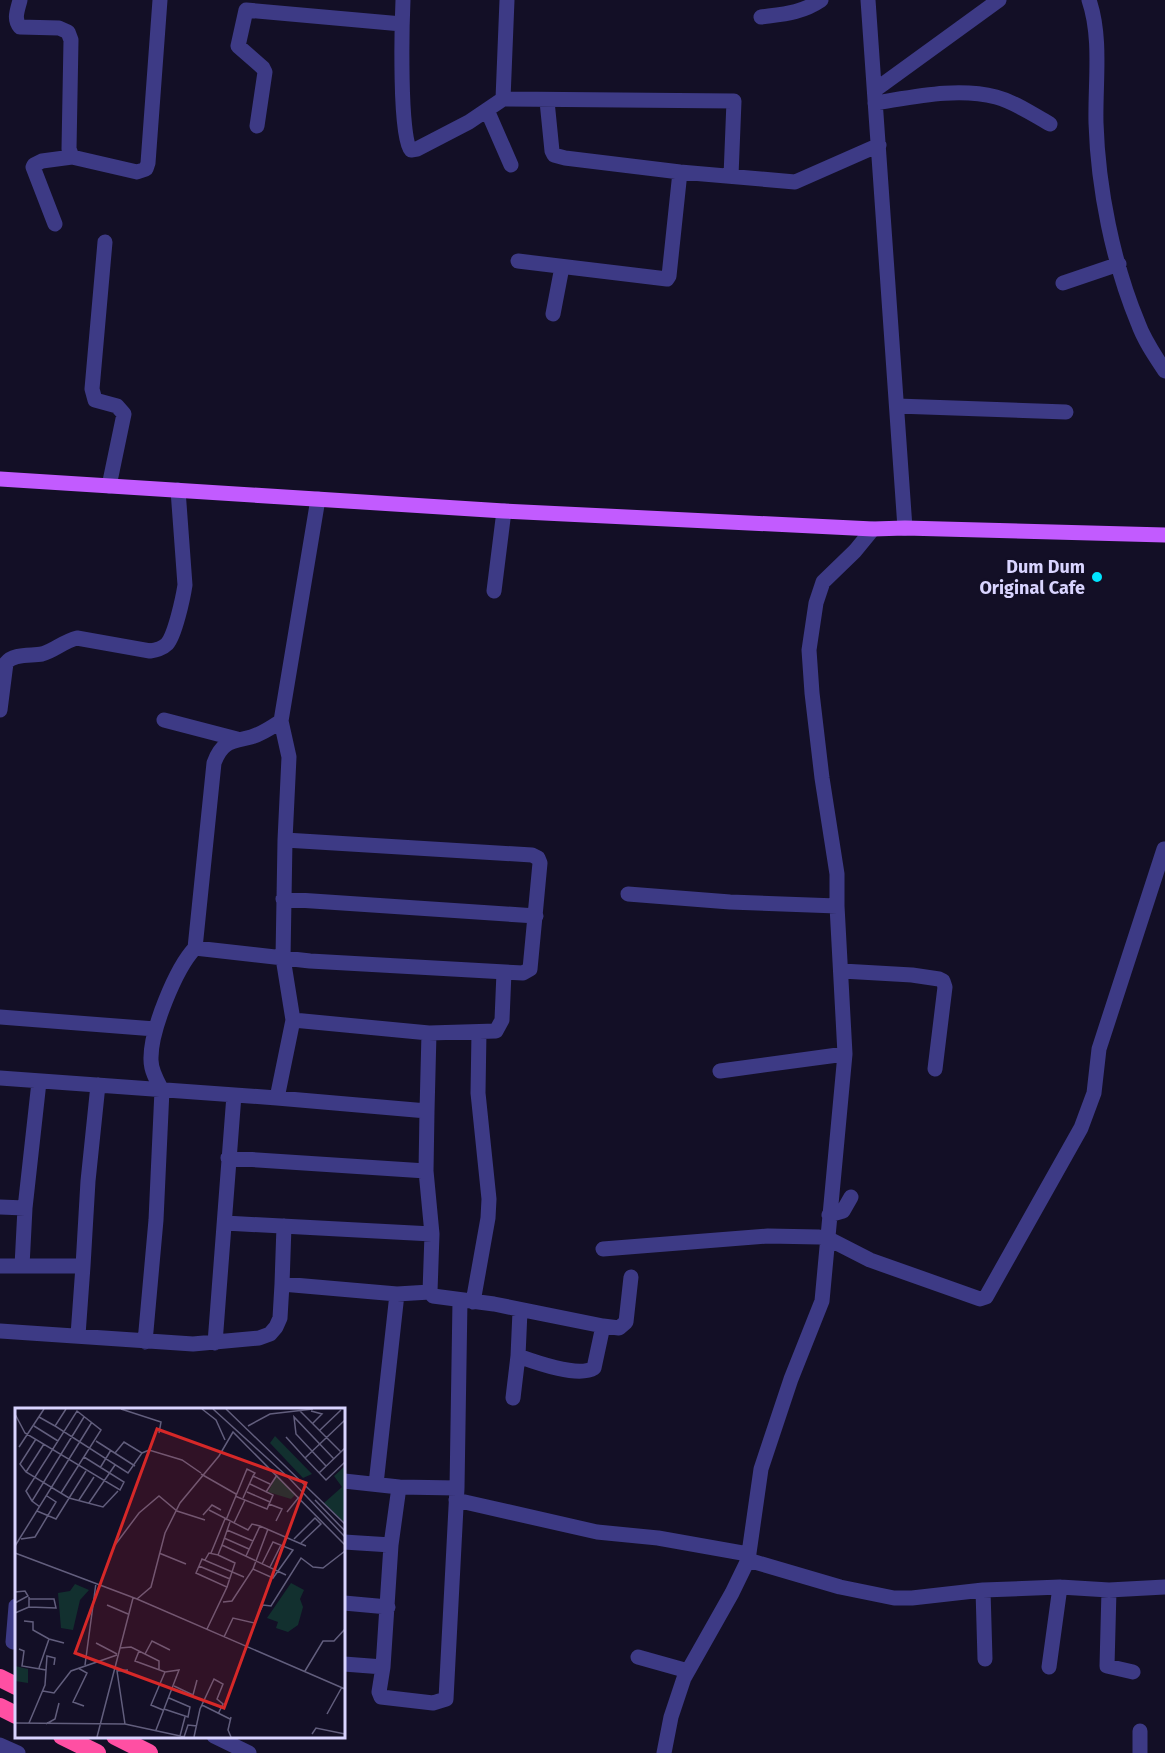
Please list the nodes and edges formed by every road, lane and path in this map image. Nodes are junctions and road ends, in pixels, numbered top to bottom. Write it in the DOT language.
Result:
graph roads {
  1 [pos="20,0"];
  2 [pos="160,0"];
  3 [pos="403,0"];
  4 [pos="507,0"];
  5 [pos="821,0"];
  6 [pos="868,0"];
  7 [pos="999,0"];
  8 [pos="1089,0"];
  9 [pos="761,17"];
  10 [pos="402,24"];
  11 [pos="875,96"];
  12 [pos="503,99"];
  13 [pos="547,100"];
  14 [pos="487,110"];
  15 [pos="1050,124"];
  16 [pos="257,126"];
  17 [pos="879,146"];
  18 [pos="72,157"];
  19 [pos="511,165"];
  20 [pos="680,172"];
  21 [pos="731,176"];
  22 [pos="55,224"];
  23 [pos="105,242"];
  24 [pos="518,261"];
  25 [pos="1119,264"];
  26 [pos="562,267"];
  27 [pos="1063,283"];
  28 [pos="553,314"];
  29 [pos="1165,371"];
  30 [pos="897,406"];
  31 [pos="1066,412"];
  32 [pos="0,479"];
  33 [pos="109,486"];
  34 [pos="178,490"];
  35 [pos="318,499"];
  36 [pos="504,511"];
  37 [pos="900,528"];
  38 [pos="875,529"];
  39 [pos="1165,535"];
  40 [pos="494,591"];
  41 [pos="0,710"];
  42 [pos="164,720"];
  43 [pos="281,721"];
  44 [pos="237,739"];
  45 [pos="285,840"];
  46 [pos="1164,849"];
  47 [pos="628,894"];
  48 [pos="283,899"];
  49 [pos="837,906"];
  50 [pos="536,916"];
  51 [pos="195,948"];
  52 [pos="283,958"];
  53 [pos="842,971"];
  54 [pos="504,972"];
  55 [pos="0,1017"];
  56 [pos="292,1020"];
  57 [pos="155,1029"];
  58 [pos="479,1032"];
  59 [pos="429,1033"];
  60 [pos="845,1054"];
  61 [pos="935,1069"];
  62 [pos="720,1071"];
  63 [pos="0,1078"];
  64 [pos="39,1082"];
  65 [pos="98,1085"];
  66 [pos="162,1090"];
  67 [pos="234,1095"];
  68 [pos="277,1098"];
  69 [pos="427,1111"];
  70 [pos="228,1158"];
  71 [pos="426,1171"];
  72 [pos="851,1197"];
  73 [pos="0,1207"];
  74 [pos="25,1208"];
  75 [pos="829,1215"];
  76 [pos="225,1223"];
  77 [pos="284,1226"];
  78 [pos="432,1234"];
  79 [pos="829,1239"];
  80 [pos="603,1249"];
  81 [pos="0,1266"];
  82 [pos="22,1266"];
  83 [pos="83,1266"];
  84 [pos="631,1277"];
  85 [pos="282,1284"];
  86 [pos="430,1292"];
  87 [pos="397,1294"];
  88 [pos="466,1301"];
  89 [pos="520,1311"];
  90 [pos="603,1326"];
  91 [pos="0,1331"];
  92 [pos="78,1335"];
  93 [pos="145,1342"];
  94 [pos="215,1343"];
  95 [pos="518,1356"];
  96 [pos="513,1398"];
  97 [pos="345,1481"];
  98 [pos="376,1484"];
  99 [pos="399,1487"];
  100 [pos="457,1494"];
  101 [pos="345,1542"];
  102 [pos="391,1545"];
  103 [pos="748,1557"];
  104 [pos="1060,1587"];
  105 [pos="1165,1587"];
  106 [pos="982,1590"];
  107 [pos="1109,1590"];
  108 [pos="345,1603"];
  109 [pos="388,1607"];
  110 [pos="15,1616"];
  111 [pos="10,1640"];
  112 [pos="638,1657"];
  113 [pos="985,1659"];
  114 [pos="345,1664"];
  115 [pos="383,1667"];
  116 [pos="1049,1667"];
  117 [pos="688,1671"];
  118 [pos="1133,1672"];
  119 [pos="0,1678"];
  120 [pos="15,1686"];
  121 [pos="0,1707"];
  122 [pos="15,1714"];
  123 [pos="1140,1731"];
  124 [pos="64,1738"];
  125 [pos="117,1738"];
  126 [pos="218,1738"];
  127 [pos="0,1745"];
  128 [pos="18,1753"];
  129 [pos="97,1753"];
  130 [pos="149,1753"];
  131 [pos="249,1753"];
  132 [pos="664,1753"];
  133 [pos="1140,1753"];
  1 -- 18 [label="street"];
  2 -- 18 [label="street"];
  3 -- 10 [label="street"];
  4 -- 12 [label="street"];
  5 -- 9 [label="street"];
  6 -- 11 [label="street"];
  7 -- 11 [label="street"];
  8 -- 25 [label="street"];
  10 -- 14 [label="street"];
  10 -- 16 [label="street"];
  11 -- 15 [label="street"];
  11 -- 17 [label="street"];
  12 -- 13 [label="street"];
  12 -- 14 [label="street"];
  13 -- 20 [label="street"];
  13 -- 21 [label="street"];
  14 -- 19 [label="street"];
  17 -- 21 [label="street"];
  17 -- 30 [label="street"];
  18 -- 22 [label="street"];
  20 -- 21 [label="street"];
  20 -- 26 [label="street"];
  23 -- 33 [label="street"];
  24 -- 26 [label="street"];
  25 -- 27 [label="street"];
  25 -- 29 [label="street"];
  26 -- 28 [label="street"];
  30 -- 31 [label="street"];
  30 -- 37 [label="street"];
  32 -- 33 [label="main road"];
  33 -- 34 [label="main road"];
  34 -- 35 [label="main road"];
  34 -- 41 [label="street"];
  35 -- 36 [label="main road"];
  35 -- 43 [label="street"];
  36 -- 38 [label="main road"];
  36 -- 40 [label="street"];
  37 -- 38 [label="main road"];
  37 -- 39 [label="main road"];
  38 -- 49 [label="street"];
  42 -- 44 [label="street"];
  43 -- 44 [label="street"];
  43 -- 45 [label="street"];
  44 -- 51 [label="street"];
  45 -- 48 [label="street"];
  45 -- 50 [label="street"];
  46 -- 79 [label="street"];
  47 -- 49 [label="street"];
  48 -- 50 [label="street"];
  48 -- 52 [label="street"];
  49 -- 53 [label="street"];
  50 -- 54 [label="street"];
  51 -- 52 [label="street"];
  51 -- 57 [label="street"];
  52 -- 54 [label="street"];
  52 -- 56 [label="street"];
  53 -- 60 [label="street"];
  53 -- 61 [label="street"];
  54 -- 58 [label="street"];
  55 -- 57 [label="street"];
  56 -- 59 [label="street"];
  56 -- 68 [label="street"];
  57 -- 66 [label="street"];
  58 -- 59 [label="street"];
  58 -- 88 [label="street"];
  59 -- 69 [label="street"];
  60 -- 62 [label="street"];
  60 -- 75 [label="street"];
  63 -- 64 [label="street"];
  64 -- 65 [label="street"];
  64 -- 74 [label="street"];
  65 -- 66 [label="street"];
  65 -- 83 [label="street"];
  66 -- 67 [label="street"];
  66 -- 93 [label="street"];
  67 -- 68 [label="street"];
  67 -- 70 [label="street"];
  68 -- 69 [label="street"];
  69 -- 71 [label="street"];
  70 -- 71 [label="street"];
  70 -- 76 [label="street"];
  71 -- 78 [label="street"];
  72 -- 75 [label="street"];
  73 -- 74 [label="street"];
  74 -- 82 [label="street"];
  75 -- 79 [label="street"];
  76 -- 77 [label="street"];
  76 -- 94 [label="street"];
  77 -- 78 [label="street"];
  77 -- 85 [label="street"];
  78 -- 86 [label="street"];
  79 -- 80 [label="street"];
  79 -- 103 [label="street"];
  81 -- 82 [label="street"];
  82 -- 83 [label="street"];
  83 -- 92 [label="street"];
  84 -- 90 [label="street"];
  85 -- 87 [label="street"];
  85 -- 94 [label="street"];
  86 -- 87 [label="street"];
  86 -- 88 [label="street"];
  87 -- 98 [label="street"];
  88 -- 89 [label="street"];
  88 -- 100 [label="street"];
  89 -- 90 [label="street"];
  89 -- 95 [label="street"];
  90 -- 95 [label="street"];
  91 -- 92 [label="street"];
  92 -- 93 [label="street"];
  93 -- 94 [label="street"];
  95 -- 96 [label="street"];
  97 -- 98 [label="street"];
  98 -- 99 [label="street"];
  99 -- 100 [label="street"];
  99 -- 102 [label="street"];
  100 -- 103 [label="street"];
  100 -- 115 [label="street"];
  101 -- 102 [label="street"];
  102 -- 109 [label="street"];
  103 -- 106 [label="street"];
  103 -- 117 [label="street"];
  104 -- 106 [label="street"];
  104 -- 107 [label="street"];
  104 -- 116 [label="street"];
  105 -- 107 [label="street"];
  106 -- 113 [label="street"];
  107 -- 118 [label="street"];
  108 -- 109 [label="street"];
  109 -- 115 [label="street"];
  110 -- 111 [label="street"];
  112 -- 117 [label="street"];
  114 -- 115 [label="street"];
  117 -- 132 [label="street"];
  119 -- 120 [label="highway"];
  121 -- 122 [label="highway"];
  123 -- 133 [label="street"];
  124 -- 129 [label="highway"];
  125 -- 130 [label="highway"];
  126 -- 131 [label="street"];
  127 -- 128 [label="street"];
}
